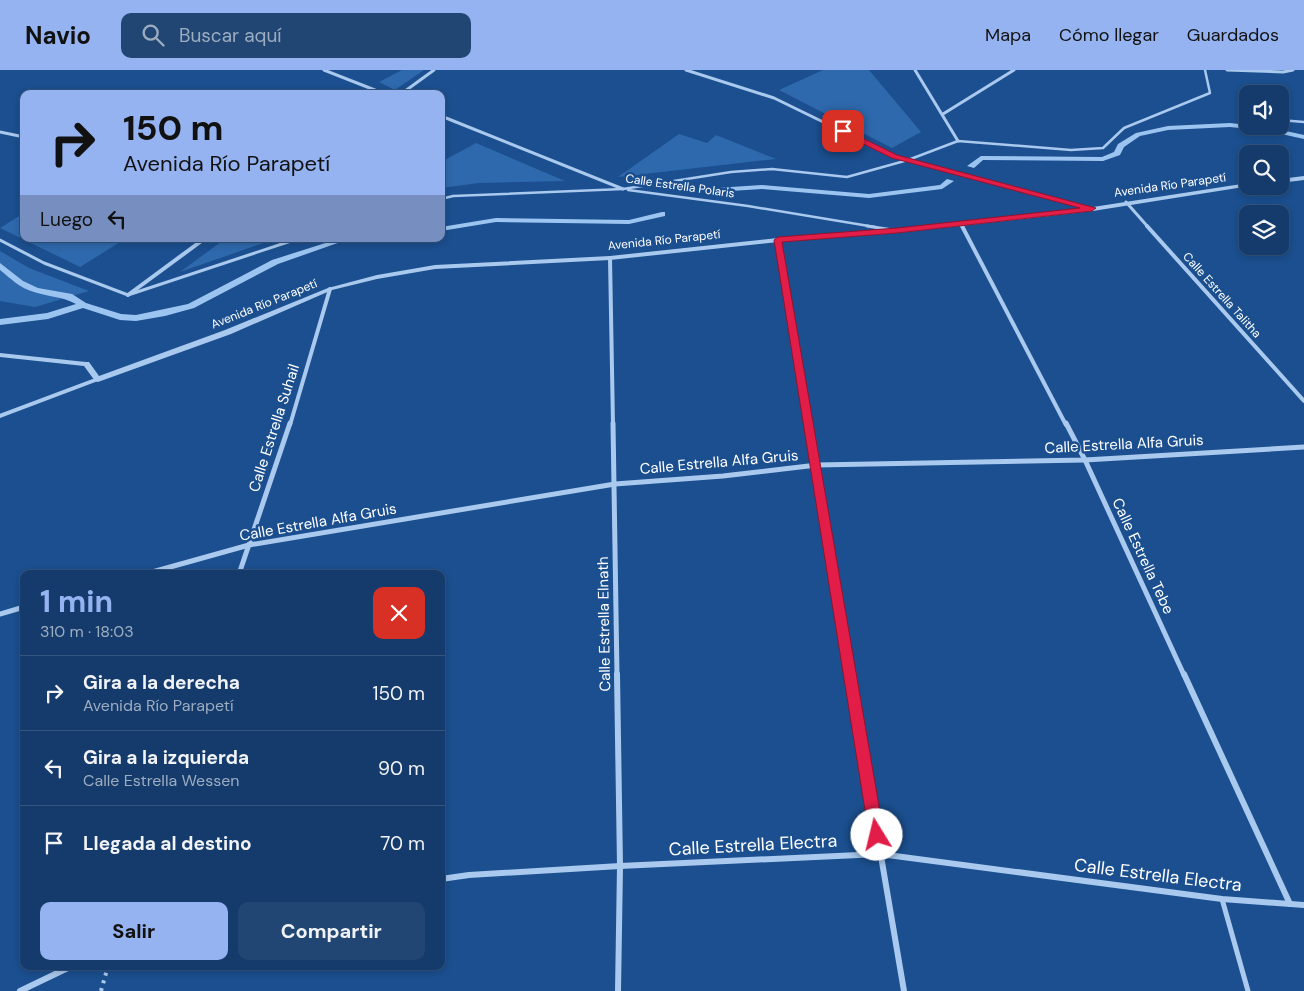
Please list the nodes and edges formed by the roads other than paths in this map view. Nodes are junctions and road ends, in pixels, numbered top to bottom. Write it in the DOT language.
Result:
graph roads {
  1 [pos="324,70"];
  2 [pos="434,70"];
  3 [pos="686,70"];
  4 [pos="915,70"];
  5 [pos="1014,70"];
  6 [pos="1205,70"];
  7 [pos="1227,70"];
  8 [pos="1293,70"];
  9 [pos="375,90"];
  10 [pos="406,90"];
  11 [pos="943,114"];
  12 [pos="445,118"];
  13 [pos="1289,121"];
  14 [pos="1304,122"];
  15 [pos="0,132"];
  16 [pos="20,136"];
  17 [pos="958,141"];
  18 [pos="908,160"];
  19 [pos="1304,178"];
  20 [pos="1289,180"];
  21 [pos="1239,187"];
  22 [pos="623,189"];
  23 [pos="445,198"];
  24 [pos="1126,202"];
  25 [pos="1092,208"];
  26 [pos="961,224"];
  27 [pos="897,231"];
  28 [pos="0,240"];
  29 [pos="778,240"];
  30 [pos="200,242"];
  31 [pos="288,242"];
  32 [pos="610,258"];
  33 [pos="330,289"];
  34 [pos="128,295"];
  35 [pos="0,355"];
  36 [pos="98,379"];
  37 [pos="1304,401"];
  38 [pos="0,416"];
  39 [pos="1304,447"];
  40 [pos="1086,460"];
  41 [pos="817,465"];
  42 [pos="615,484"];
  43 [pos="249,545"];
  44 [pos="158,570"];
  45 [pos="240,570"];
  46 [pos="20,608"];
  47 [pos="0,614"];
  48 [pos="880,854"];
  49 [pos="620,866"];
  50 [pos="445,878"];
  51 [pos="1222,899"];
  52 [pos="1290,904"];
  53 [pos="1304,905"];
  54 [pos="64,970"];
  55 [pos="20,991"];
  56 [pos="618,991"];
  57 [pos="904,991"];
  58 [pos="1248,991"];
  1 -- 9 [label="street"];
  2 -- 10 [label="street"];
  3 -- 18 [label="street"];
  4 -- 11 [label="street"];
  5 -- 11 [label="street"];
  6 -- 17 [label="lane"];
  7 -- 8 [label="street"];
  11 -- 17 [label="street"];
  12 -- 22 [label="street, Calle Estrella Polaris"];
  13 -- 14 [label="lane"];
  15 -- 16 [label="street"];
  17 -- 18 [label="lane"];
  18 -- 22 [label="lane"];
  18 -- 25 [label="street"];
  19 -- 20 [label="street"];
  21 -- 24 [label="street, Avenida Río Parapetí"];
  22 -- 23 [label="lane"];
  22 -- 27 [label="lane, Calle Estrella Polaris"];
  24 -- 25 [label="street, Avenida Río Parapetí"];
  24 -- 37 [label="street, Calle Estrella Talitha"];
  25 -- 26 [label="street, Avenida Río Parapetí"];
  26 -- 27 [label="street, Avenida Río Parapetí"];
  26 -- 40 [label="street, Calle Estrella Tebe"];
  27 -- 29 [label="street, Avenida Río Parapetí"];
  28 -- 34 [label="lane"];
  29 -- 32 [label="street, Avenida Río Parapetí"];
  29 -- 41 [label="street"];
  30 -- 34 [label="street"];
  31 -- 34 [label="lane"];
  32 -- 33 [label="street, Avenida Río Parapetí"];
  32 -- 42 [label="street, Calle Estrella Elnath"];
  33 -- 36 [label="street, Avenida Río Parapetí"];
  33 -- 43 [label="street, Calle Estrella Suhail"];
  35 -- 36 [label="street"];
  36 -- 38 [label="street"];
  39 -- 40 [label="street, Calle Estrella Alfa Gruis"];
  40 -- 41 [label="street, Calle Estrella Alfa Gruis"];
  40 -- 52 [label="street, Calle Estrella Tebe"];
  41 -- 42 [label="street, Calle Estrella Alfa Gruis"];
  41 -- 48 [label="street"];
  42 -- 43 [label="street, Calle Estrella Alfa Gruis"];
  42 -- 49 [label="street, Calle Estrella Elnath"];
  43 -- 44 [label="street, Calle Estrella Alfa Gruis"];
  43 -- 45 [label="street, Calle Estrella Suhail"];
  46 -- 47 [label="street"];
  48 -- 49 [label="street, Calle Estrella Electra"];
  48 -- 51 [label="street, Calle Estrella Electra"];
  48 -- 57 [label="street"];
  49 -- 50 [label="street, Calle Estrella Electra"];
  49 -- 56 [label="street, Calle Estrella Elnath"];
  51 -- 52 [label="street, Calle Estrella Electra"];
  51 -- 58 [label="lane"];
  52 -- 53 [label="street, Calle Estrella Electra"];
  54 -- 55 [label="street"];
}
